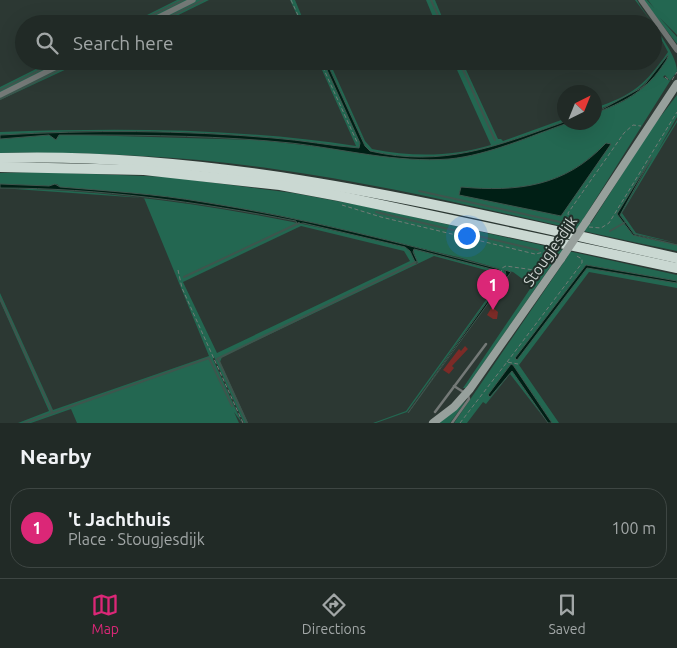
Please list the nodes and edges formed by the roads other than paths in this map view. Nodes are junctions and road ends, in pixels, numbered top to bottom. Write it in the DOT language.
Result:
graph roads {
  1 [pos="193,0"];
  2 [pos="640,0"];
  3 [pos="163,15"];
  4 [pos="651,15"];
  5 [pos="662,30"];
  6 [pos="677,50"];
  7 [pos="50,70"];
  8 [pos="674,83"];
  9 [pos="0,95"];
  10 [pos="0,158"];
  11 [pos="0,167"];
  12 [pos="677,258"];
  13 [pos="677,268"];
  14 [pos="486,344"];
  15 [pos="454,386"];
  16 [pos="466,394"];
  17 [pos="435,412"];
  18 [pos="433,423"];
  19 [pos="452,423"];
  1 -- 3 [label="street"];
  2 -- 4 [label="street"];
  5 -- 6 [label="street"];
  7 -- 9 [label="street"];
  8 -- 16 [label="street, Stougjesdijk, bridge"];
  10 -- 12 [label="highway"];
  11 -- 13 [label="highway"];
  14 -- 15 [label="lane"];
  15 -- 16 [label="lane"];
  15 -- 17 [label="lane"];
  16 -- 18 [label="street, Stougjesdijk"];
  16 -- 19 [label="lane"];
}
